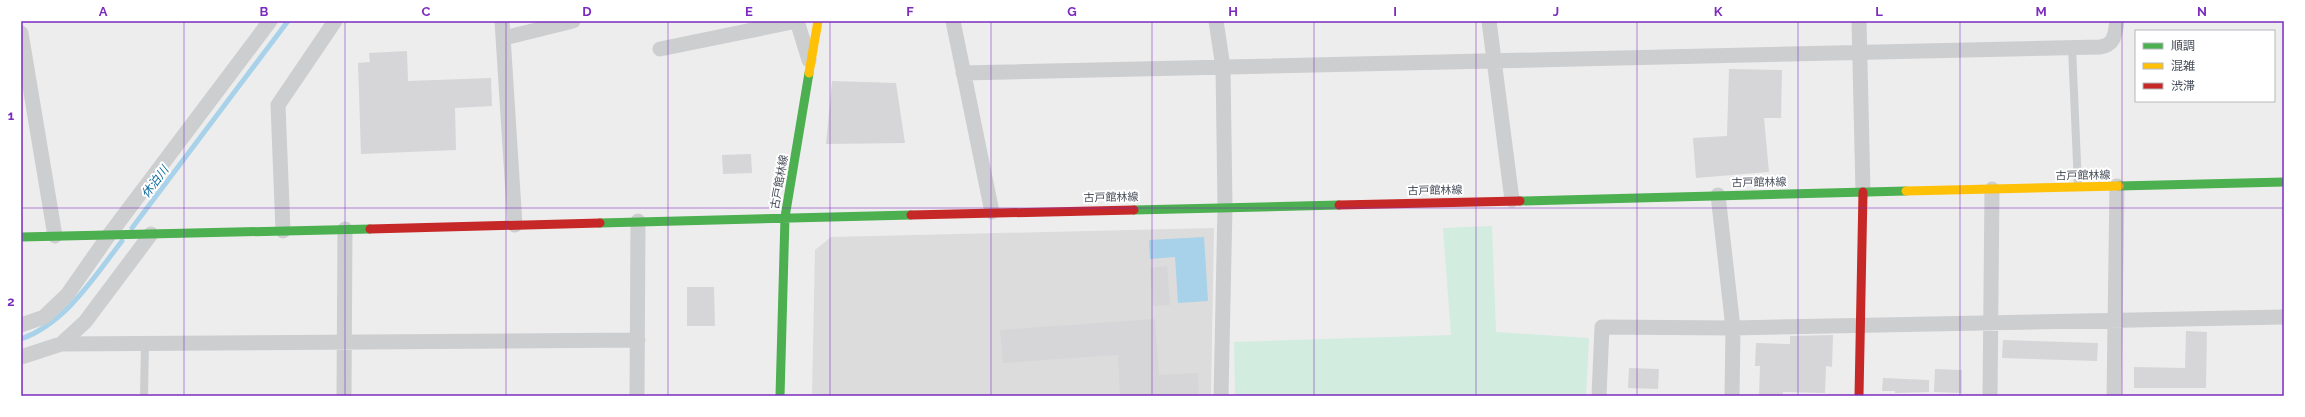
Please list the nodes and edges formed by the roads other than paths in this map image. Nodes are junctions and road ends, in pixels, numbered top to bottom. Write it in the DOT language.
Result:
graph roads {
  1 [pos="270,21"];
  2 [pos="335,21"];
  3 [pos="502,21"];
  4 [pos="573,21"];
  5 [pos="797,21"];
  6 [pos="818,21"];
  7 [pos="953,21"];
  8 [pos="1216,21"];
  9 [pos="1489,21"];
  10 [pos="1859,21"];
  11 [pos="2117,21"];
  12 [pos="21,33"];
  13 [pos="504,38"];
  14 [pos="2072,47"];
  15 [pos="660,49"];
  16 [pos="1860,52"];
  17 [pos="1494,62"];
  18 [pos="811,65"];
  19 [pos="1223,67"];
  20 [pos="963,73"];
  21 [pos="2284,182"];
  22 [pos="2118,186"];
  23 [pos="2078,187"];
  24 [pos="1992,189"];
  25 [pos="1863,192"];
  26 [pos="1718,195"];
  27 [pos="1512,200"];
  28 [pos="1225,207"];
  29 [pos="992,212"];
  30 [pos="785,217"];
  31 [pos="638,221"];
  32 [pos="515,225"];
  33 [pos="345,229"];
  34 [pos="283,231"];
  35 [pos="114,234"];
  36 [pos="146,234"];
  37 [pos="55,236"];
  38 [pos="21,237"];
  39 [pos="2284,317"];
  40 [pos="2115,319"];
  41 [pos="1991,322"];
  42 [pos="1860,324"];
  43 [pos="21,325"];
  44 [pos="1733,328"];
  45 [pos="638,340"];
  46 [pos="344,342"];
  47 [pos="61,344"];
  48 [pos="145,344"];
  49 [pos="21,357"];
  50 [pos="144,396"];
  51 [pos="344,396"];
  52 [pos="637,396"];
  53 [pos="780,396"];
  54 [pos="1221,396"];
  55 [pos="1600,396"];
  56 [pos="1732,396"];
  57 [pos="1859,396"];
  58 [pos="1990,396"];
  59 [pos="2114,396"];
  1 -- 35 [label="street"];
  2 -- 34 [label="street"];
  3 -- 13 [label="street"];
  4 -- 13 [label="street"];
  5 -- 15 [label="street"];
  5 -- 18 [label="street"];
  6 -- 18 [label="main road, 古戸館林線"];
  7 -- 20 [label="street"];
  8 -- 19 [label="street"];
  9 -- 17 [label="street"];
  10 -- 16 [label="street"];
  11 -- 14 [label="street"];
  12 -- 37 [label="street"];
  13 -- 32 [label="street"];
  14 -- 16 [label="street"];
  14 -- 23 [label="lane"];
  16 -- 17 [label="street"];
  16 -- 25 [label="street"];
  17 -- 19 [label="street"];
  17 -- 27 [label="street"];
  18 -- 30 [label="main road, 古戸館林線"];
  19 -- 20 [label="street"];
  19 -- 28 [label="street"];
  20 -- 29 [label="street"];
  21 -- 22 [label="main road, 古戸館林線"];
  22 -- 23 [label="main road, 古戸館林線"];
  22 -- 40 [label="street"];
  23 -- 24 [label="main road, 古戸館林線"];
  24 -- 25 [label="main road, 古戸館林線"];
  24 -- 41 [label="street"];
  25 -- 26 [label="main road, 古戸館林線"];
  25 -- 42 [label="main road"];
  26 -- 27 [label="main road, 古戸館林線"];
  26 -- 44 [label="street"];
  27 -- 28 [label="main road, 古戸館林線"];
  28 -- 29 [label="main road, 古戸館林線"];
  28 -- 54 [label="street"];
  29 -- 30 [label="main road, 古戸館林線"];
  30 -- 31 [label="main road"];
  30 -- 53 [label="main road"];
  31 -- 32 [label="main road"];
  31 -- 45 [label="street"];
  32 -- 33 [label="main road"];
  33 -- 34 [label="main road"];
  33 -- 46 [label="street"];
  34 -- 36 [label="main road"];
  35 -- 36 [label="main road"];
  35 -- 37 [label="main road"];
  35 -- 43 [label="street"];
  36 -- 47 [label="street"];
  37 -- 38 [label="main road"];
  39 -- 40 [label="street"];
  40 -- 41 [label="street"];
  40 -- 59 [label="street"];
  41 -- 42 [label="street"];
  41 -- 58 [label="street"];
  42 -- 44 [label="street"];
  42 -- 57 [label="main road"];
  44 -- 55 [label="street"];
  44 -- 56 [label="street"];
  45 -- 46 [label="street"];
  45 -- 52 [label="street"];
  46 -- 48 [label="street"];
  46 -- 51 [label="street"];
  47 -- 48 [label="street"];
  47 -- 49 [label="street"];
  48 -- 50 [label="lane"];
}
